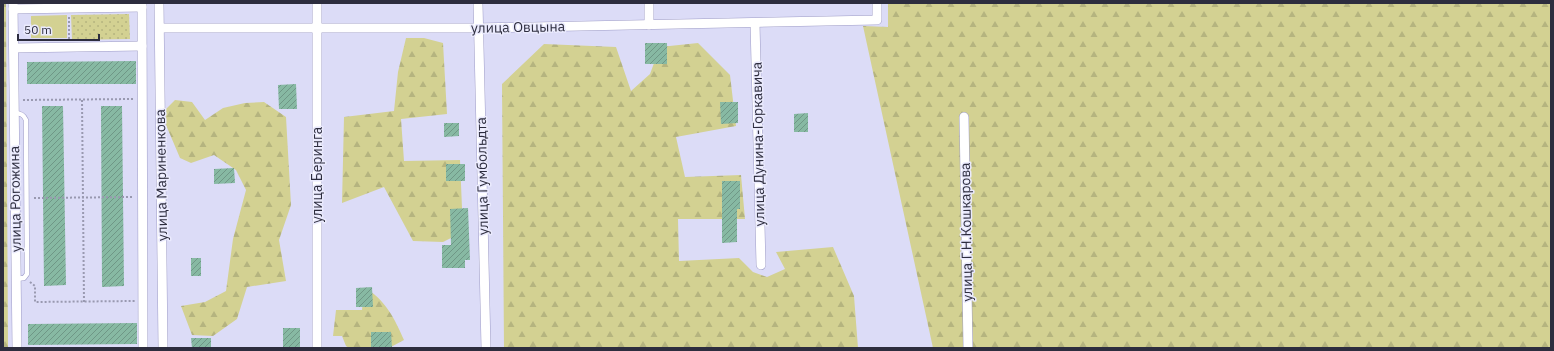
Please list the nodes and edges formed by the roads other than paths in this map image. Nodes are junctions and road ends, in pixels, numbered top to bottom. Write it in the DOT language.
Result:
graph roads {
  1 [pos="159,3"];
  2 [pos="317,3"];
  3 [pos="478,3"];
  4 [pos="649,3"];
  5 [pos="877,3"];
  6 [pos="142,5"];
  7 [pos="13,6"];
  8 [pos="755,23"];
  9 [pos="650,25"];
  10 [pos="160,28"];
  11 [pos="318,28"];
  12 [pos="478,28"];
  13 [pos="142,46"];
  14 [pos="14,48"];
  15 [pos="14,113"];
  16 [pos="964,117"];
  17 [pos="761,265"];
  18 [pos="21,278"];
  19 [pos="17,348"];
  20 [pos="143,348"];
  21 [pos="163,348"];
  22 [pos="317,348"];
  23 [pos="486,348"];
  24 [pos="968,348"];
  1 -- 10 [label="street, улица Мариненкова"];
  2 -- 11 [label="street, улица Беринга"];
  3 -- 12 [label="street, улица Гумбольдта"];
  4 -- 9 [label="street"];
  5 -- 8 [label="street, улица Овцына"];
  6 -- 7 [label="street"];
  6 -- 13 [label="street"];
  7 -- 14 [label="street, улица Рогожина"];
  8 -- 9 [label="street, улица Овцына"];
  8 -- 17 [label="street, улица Дунина-Горкавича"];
  9 -- 12 [label="street, улица Овцына"];
  10 -- 11 [label="street, улица Овцына"];
  10 -- 21 [label="street, улица Мариненкова"];
  11 -- 12 [label="street, улица Овцына"];
  11 -- 22 [label="street, улица Беринга"];
  12 -- 23 [label="street, улица Гумбольдта"];
  13 -- 14 [label="street"];
  13 -- 20 [label="street"];
  14 -- 15 [label="street, улица Рогожина"];
  15 -- 18 [label="street, улица Рогожина"];
  15 -- 18 [label="lane"];
  16 -- 24 [label="street, улица Г.Н.Кошкарова"];
  18 -- 19 [label="street, улица Рогожина"];
}
